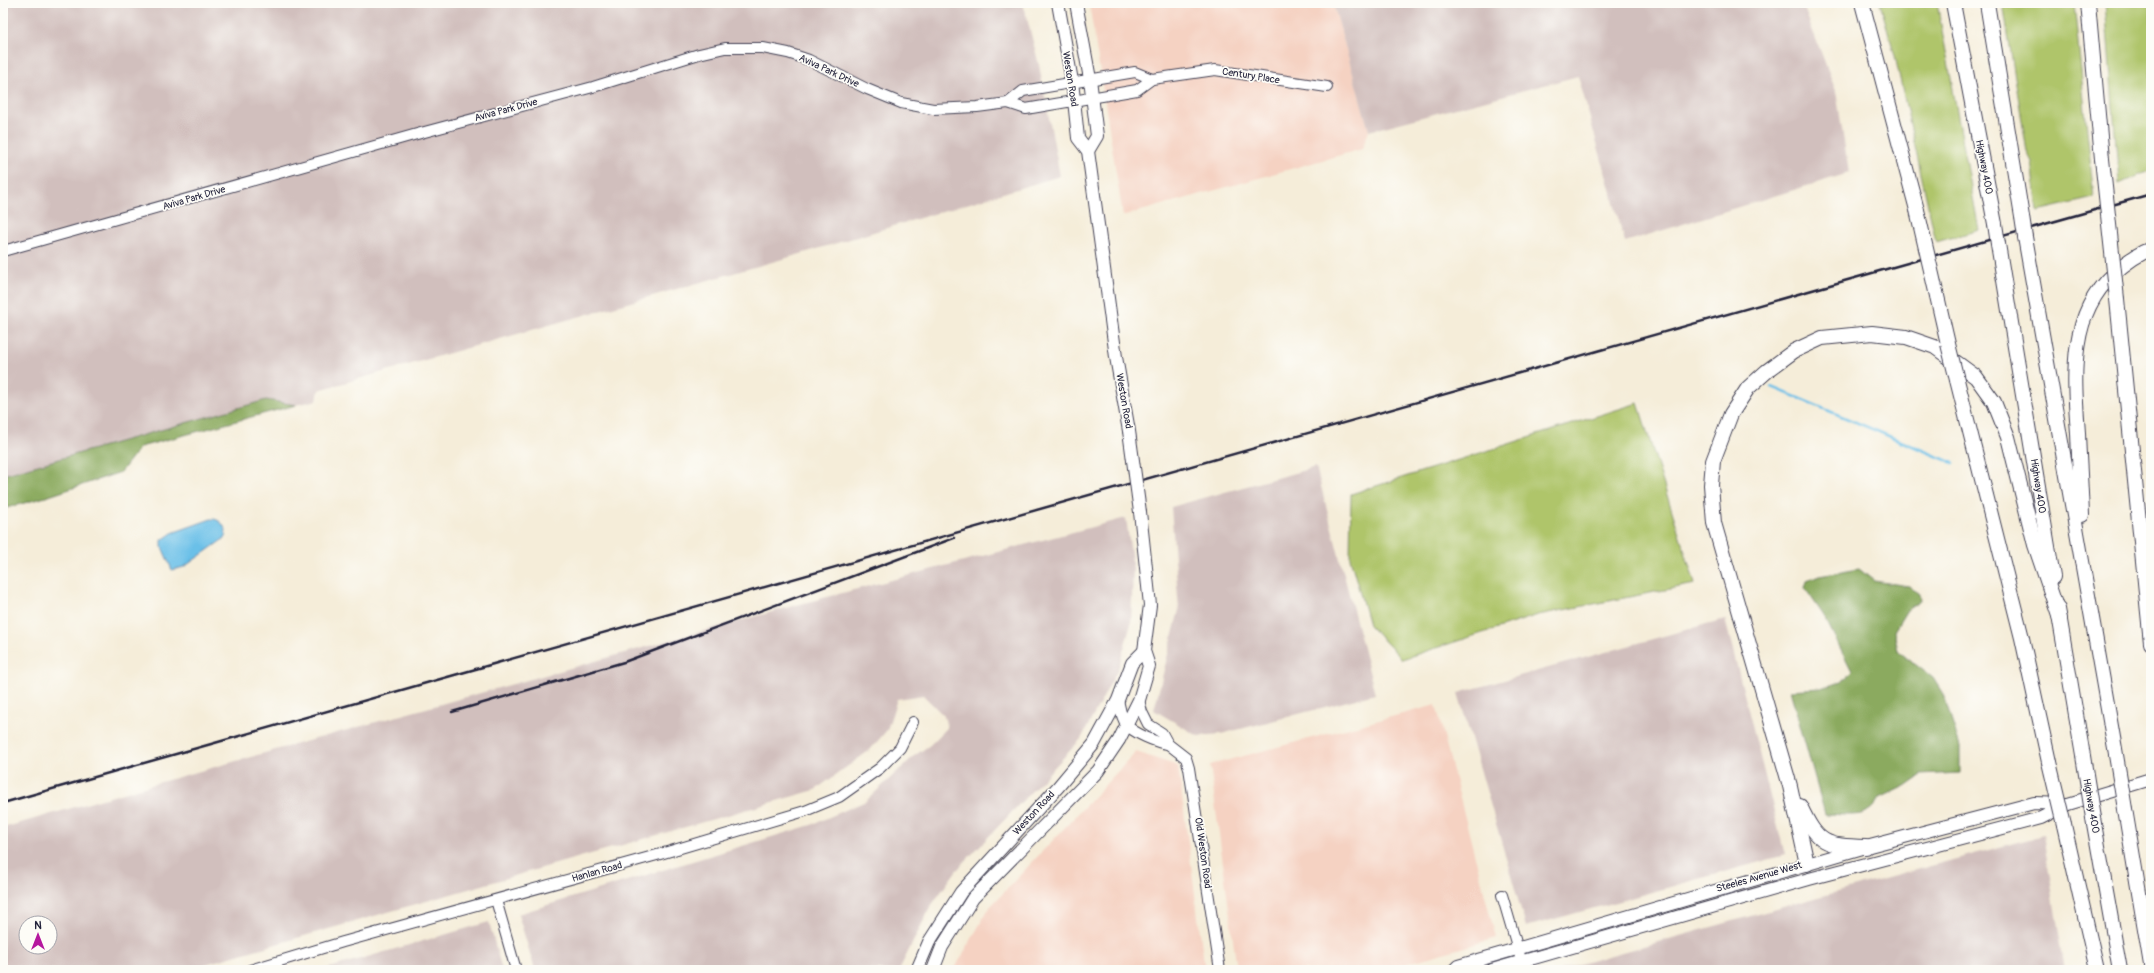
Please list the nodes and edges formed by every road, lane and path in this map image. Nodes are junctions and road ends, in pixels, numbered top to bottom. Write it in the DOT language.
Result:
graph roads {
  1 [pos="1058,3"];
  2 [pos="1076,3"];
  3 [pos="1862,3"];
  4 [pos="1865,3"];
  5 [pos="1953,3"];
  6 [pos="1987,3"];
  7 [pos="2088,3"];
  8 [pos="1871,34"];
  9 [pos="1090,79"];
  10 [pos="1152,79"];
  11 [pos="1072,81"];
  12 [pos="1327,87"];
  13 [pos="1092,97"];
  14 [pos="1074,100"];
  15 [pos="1008,103"];
  16 [pos="1088,151"];
  17 [pos="2151,249"];
  18 [pos="3,251"];
  19 [pos="2088,595"];
  20 [pos="2060,619"];
  21 [pos="2151,643"];
  22 [pos="1144,651"];
  23 [pos="1118,700"];
  24 [pos="1139,700"];
  25 [pos="913,722"];
  26 [pos="1127,725"];
  27 [pos="1168,744"];
  28 [pos="2151,779"];
  29 [pos="1790,786"];
  30 [pos="2068,804"];
  31 [pos="1866,847"];
  32 [pos="1807,864"];
  33 [pos="1809,879"];
  34 [pos="1502,895"];
  35 [pos="496,900"];
  36 [pos="1517,949"];
  37 [pos="2151,965"];
  38 [pos="1522,966"];
  39 [pos="250,970"];
  40 [pos="516,970"];
  41 [pos="917,970"];
  42 [pos="933,970"];
  43 [pos="1220,970"];
  44 [pos="1454,970"];
  45 [pos="1492,970"];
  46 [pos="2097,970"];
  47 [pos="2120,970"];
  1 -- 11 [label="main road, Weston Road"];
  2 -- 9 [label="main road, Weston Road"];
  3 -- 8 [label="highway"];
  4 -- 8 [label="highway"];
  5 -- 20 [label="highway, Highway 400, bridge"];
  6 -- 19 [label="highway, bridge"];
  7 -- 21 [label="highway, bridge"];
  8 -- 46 [label="highway, bridge"];
  9 -- 10 [label="street, Century Place"];
  9 -- 11 [label="street"];
  9 -- 13 [label="main road, Weston Road"];
  10 -- 12 [label="street, Century Place"];
  10 -- 13 [label="street, Century Place"];
  11 -- 14 [label="main road, Weston Road"];
  11 -- 15 [label="street"];
  13 -- 14 [label="street, Aviva Park Drive"];
  13 -- 16 [label="main road, Weston Road"];
  14 -- 15 [label="street, Aviva Park Drive"];
  14 -- 16 [label="main road, Weston Road"];
  15 -- 18 [label="street, Aviva Park Drive"];
  16 -- 22 [label="main road, Weston Road, bridge"];
  17 -- 19 [label="highway"];
  19 -- 37 [label="highway, bridge"];
  20 -- 29 [label="highway"];
  20 -- 47 [label="highway, Highway 400, bridge"];
  22 -- 23 [label="main road, Weston Road"];
  22 -- 24 [label="main road, Weston Road"];
  23 -- 26 [label="street"];
  23 -- 41 [label="main road, Weston Road"];
  24 -- 26 [label="main road, Weston Road"];
  24 -- 27 [label="street, Old Weston Road"];
  25 -- 35 [label="street, Hanlan Road"];
  26 -- 27 [label="street, Old Weston Road"];
  26 -- 42 [label="main road, Weston Road"];
  27 -- 43 [label="street, Old Weston Road"];
  28 -- 30 [label="main road, Steeles Avenue West"];
  29 -- 31 [label="highway"];
  29 -- 32 [label="highway"];
  30 -- 31 [label="main road, Steeles Avenue West"];
  30 -- 33 [label="main road, Steeles Avenue West"];
  31 -- 32 [label="main road, Steeles Avenue West"];
  32 -- 33 [label="main road"];
  32 -- 36 [label="main road, Steeles Avenue West"];
  33 -- 38 [label="main road, Steeles Avenue West"];
  34 -- 36 [label="street"];
  35 -- 39 [label="street, Hanlan Road"];
  35 -- 40 [label="street"];
  36 -- 38 [label="street"];
  36 -- 44 [label="main road, Steeles Avenue West"];
  38 -- 45 [label="main road, Steeles Avenue West"];
}
